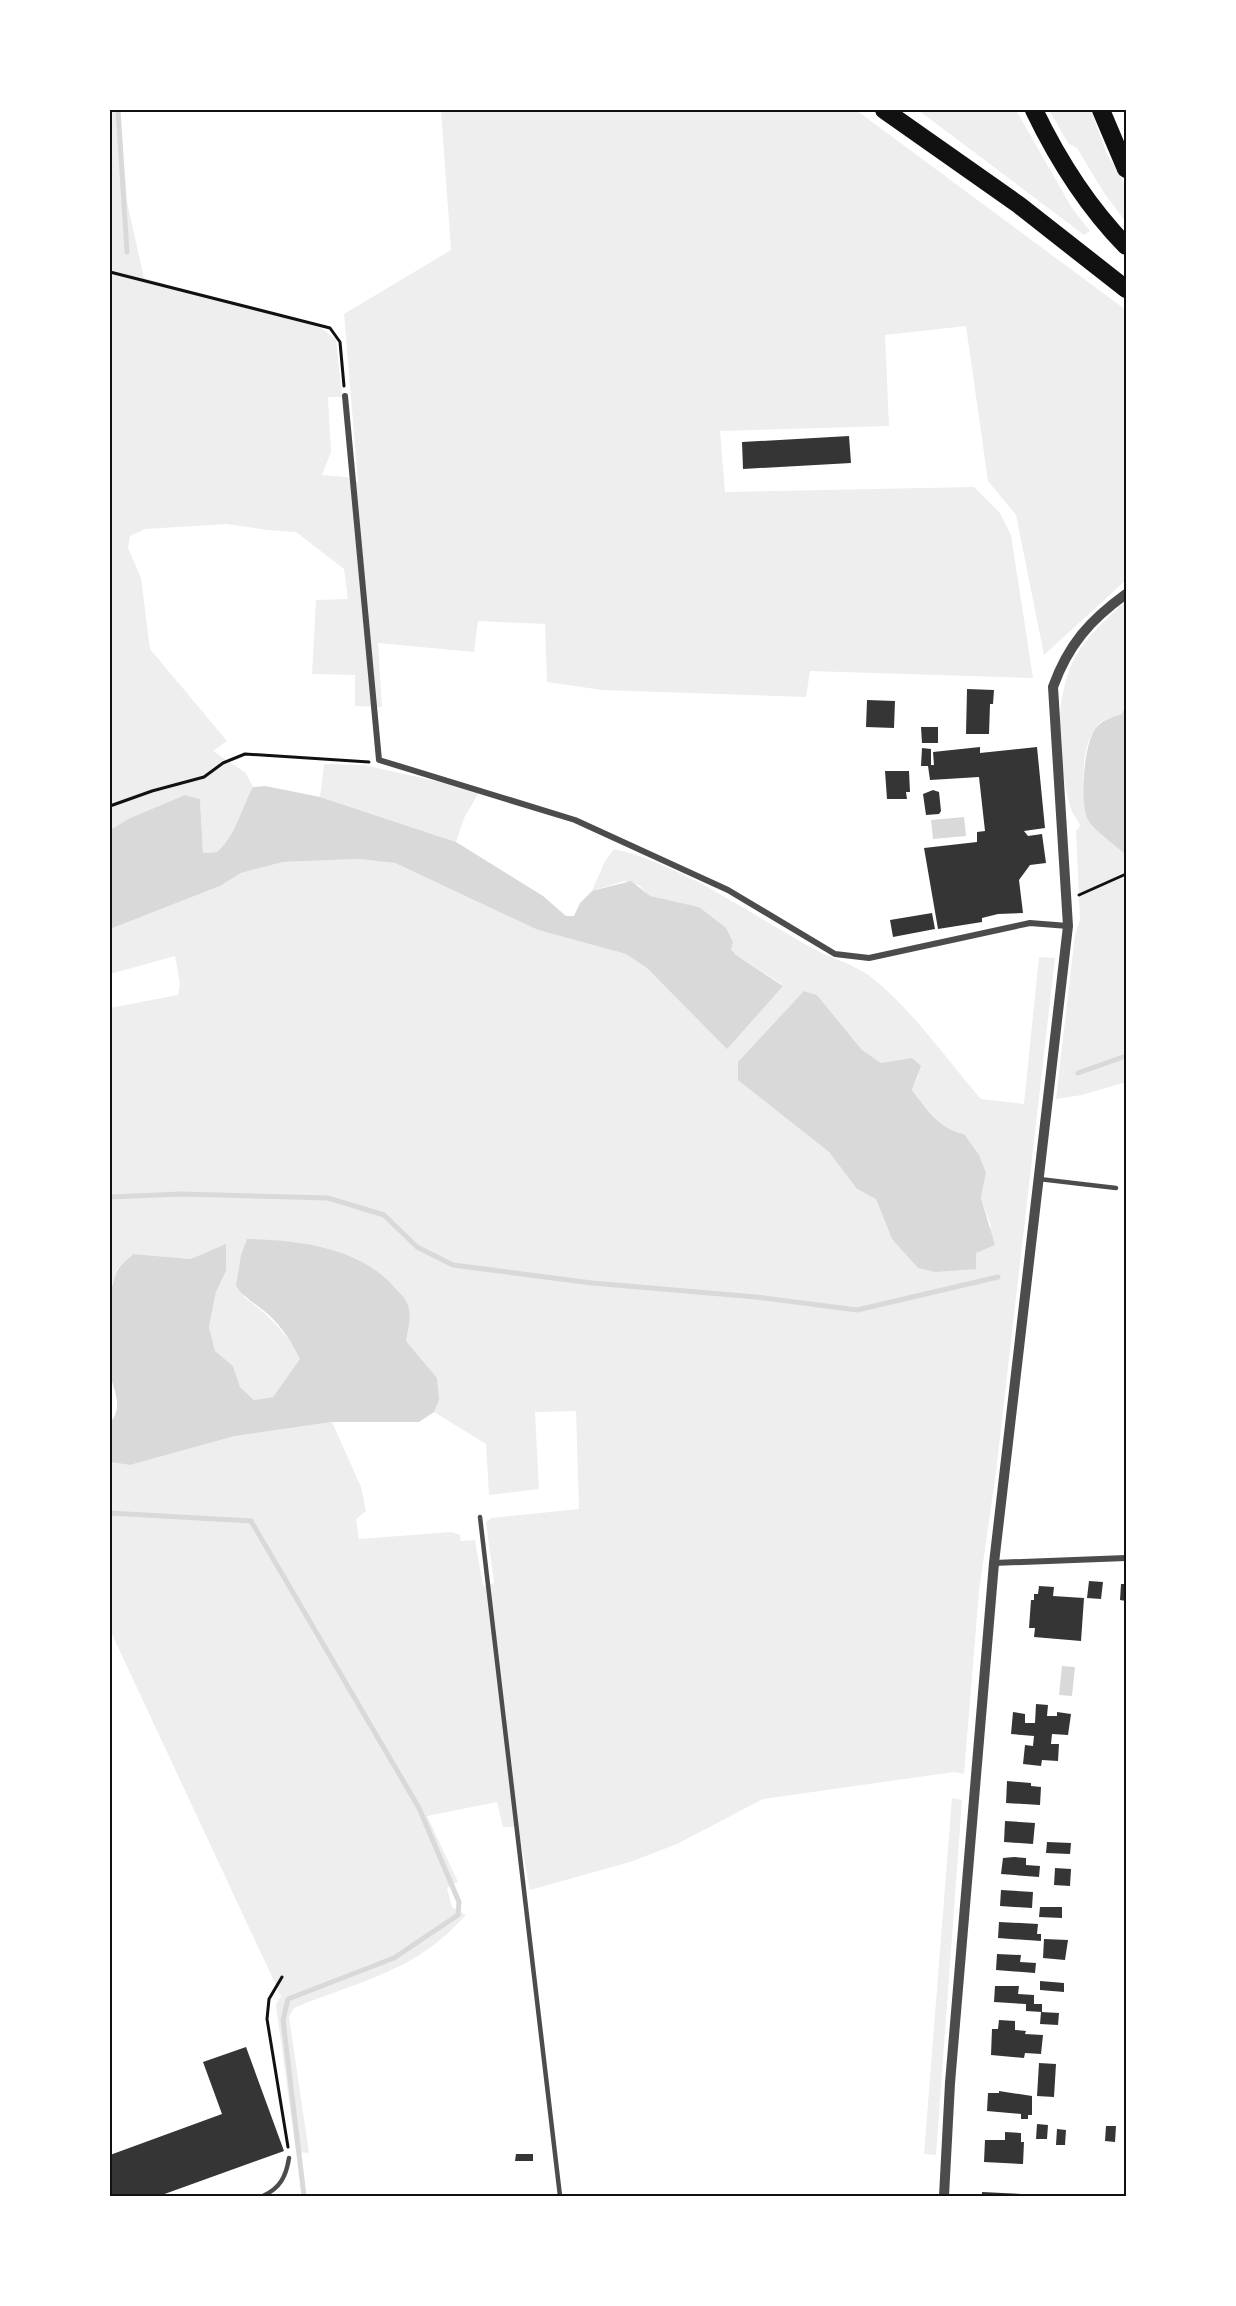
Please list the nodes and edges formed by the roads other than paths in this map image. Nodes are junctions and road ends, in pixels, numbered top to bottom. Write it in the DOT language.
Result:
graph roads {
  1 [pos="884,110"];
  2 [pos="1034,110"];
  3 [pos="1101,110"];
  4 [pos="1126,169"];
  5 [pos="1126,246"];
  6 [pos="1126,289"];
  7 [pos="345,396"];
  8 [pos="1126,594"];
  9 [pos="1068,926"];
  10 [pos="1039,1179"];
  11 [pos="1116,1188"];
  12 [pos="480,1517"];
  13 [pos="1126,1558"];
  14 [pos="994,1563"];
  15 [pos="290,2158"];
  16 [pos="263,2196"];
  17 [pos="560,2196"];
  18 [pos="944,2196"];
  1 -- 6 [label="highway"];
  2 -- 5 [label="highway"];
  3 -- 4 [label="highway"];
  7 -- 9 [label="street"];
  8 -- 9 [label="street"];
  9 -- 10 [label="street"];
  10 -- 11 [label="lane"];
  10 -- 14 [label="street"];
  12 -- 17 [label="lane"];
  13 -- 14 [label="street"];
  14 -- 18 [label="street"];
  15 -- 16 [label="lane"];
}
